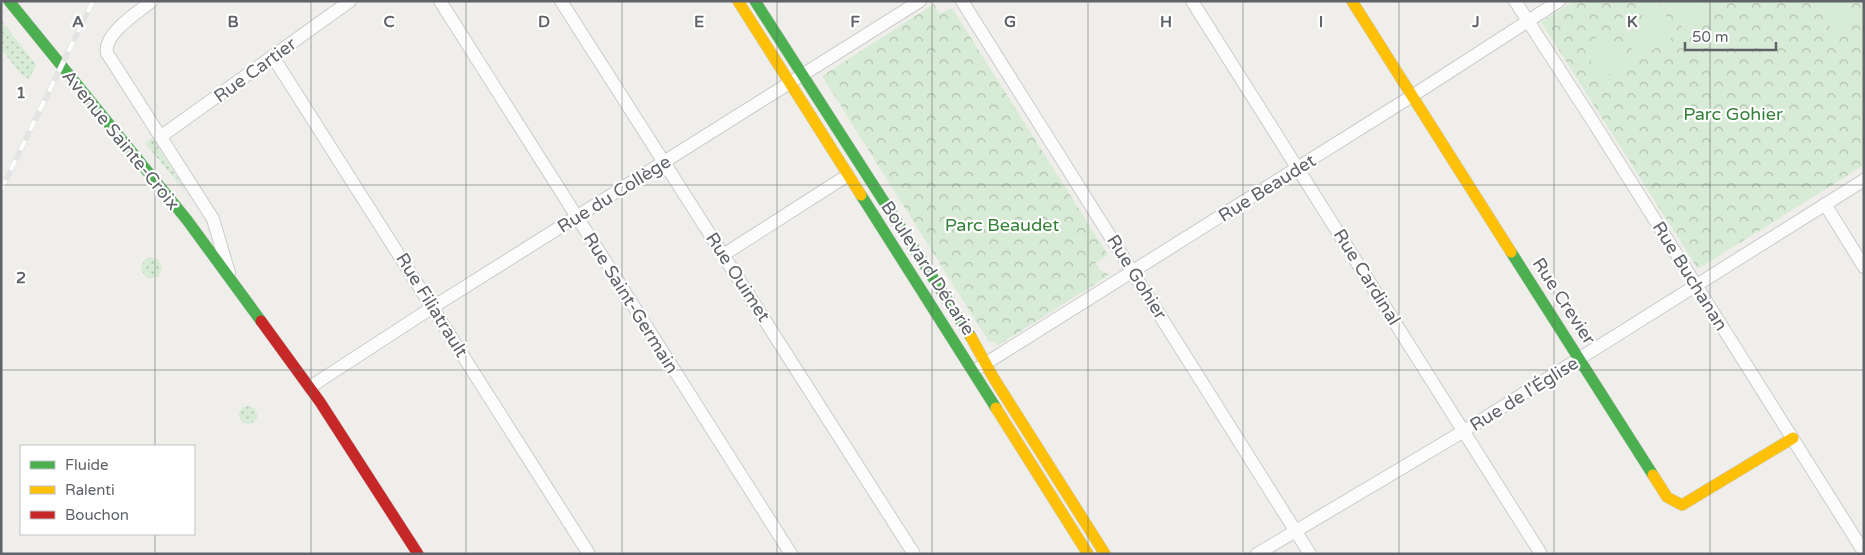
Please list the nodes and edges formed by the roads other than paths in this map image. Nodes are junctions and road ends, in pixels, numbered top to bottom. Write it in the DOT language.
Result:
graph roads {
  1 [pos="8,1"];
  2 [pos="152,1"];
  3 [pos="350,1"];
  4 [pos="561,1"];
  5 [pos="738,1"];
  6 [pos="755,1"];
  7 [pos="920,1"];
  8 [pos="962,1"];
  9 [pos="1192,1"];
  10 [pos="1352,1"];
  11 [pos="1515,1"];
  12 [pos="1559,1"];
  13 [pos="441,2"];
  14 [pos="1527,20"];
  15 [pos="273,57"];
  16 [pos="803,75"];
  17 [pos="790,84"];
  18 [pos="1412,96"];
  19 [pos="160,138"];
  20 [pos="664,163"];
  21 [pos="1298,168"];
  22 [pos="848,175"];
  23 [pos="1864,180"];
  24 [pos="1825,204"];
  25 [pos="577,217"];
  26 [pos="723,254"];
  27 [pos="1864,267"];
  28 [pos="1133,271"];
  29 [pos="231,280"];
  30 [pos="1697,287"];
  31 [pos="433,307"];
  32 [pos="1580,358"];
  33 [pos="985,363"];
  34 [pos="973,371"];
  35 [pos="310,387"];
  36 [pos="1464,432"];
  37 [pos="1793,438"];
  38 [pos="1296,531"];
  39 [pos="1864,552"];
  40 [pos="418,554"];
  41 [pos="589,554"];
  42 [pos="791,554"];
  43 [pos="914,554"];
  44 [pos="1088,554"];
  45 [pos="1105,554"];
  46 [pos="1258,554"];
  47 [pos="1310,554"];
  48 [pos="1541,554"];
  1 -- 29 [label="street, Avenue Sainte-Croix"];
  2 -- 19 [label="street, Avenue Sainte-Croix"];
  3 -- 15 [label="street, Rue Cartier"];
  4 -- 20 [label="street, Rue Ouimet"];
  5 -- 17 [label="street, Boulevard Décarie"];
  6 -- 16 [label="street, Boulevard Décarie"];
  7 -- 16 [label="street, Rue du Collège"];
  8 -- 28 [label="street, Rue Gohier"];
  9 -- 21 [label="street, Rue Cardinal"];
  10 -- 18 [label="street, Rue Crevier"];
  11 -- 14 [label="street, Rue Buchanan"];
  12 -- 14 [label="street, Rue Beaudet"];
  13 -- 25 [label="street, Rue Saint-Germain"];
  14 -- 18 [label="street, Rue Beaudet"];
  14 -- 30 [label="street, Rue Buchanan"];
  15 -- 19 [label="street, Rue Cartier"];
  15 -- 31 [label="street, Rue Filiatrault"];
  16 -- 17 [label="street, Rue du Collège"];
  16 -- 33 [label="street, Boulevard Décarie"];
  17 -- 20 [label="street, Rue du Collège"];
  17 -- 22 [label="street, Boulevard Décarie"];
  18 -- 21 [label="street, Rue Beaudet"];
  18 -- 32 [label="street, Rue Crevier"];
  19 -- 29 [label="street, Avenue Sainte-Croix"];
  20 -- 25 [label="street, Rue du Collège"];
  20 -- 26 [label="street, Rue Ouimet"];
  21 -- 28 [label="street, Rue Beaudet"];
  21 -- 36 [label="street, Rue Cardinal"];
  22 -- 26 [label="street"];
  22 -- 34 [label="street, Boulevard Décarie"];
  23 -- 24 [label="street, Rue de l'Église"];
  24 -- 27 [label="street"];
  24 -- 30 [label="street, Rue de l'Église"];
  25 -- 31 [label="street, Rue du Collège"];
  25 -- 42 [label="street, Rue Saint-Germain"];
  26 -- 43 [label="street, Rue Ouimet"];
  28 -- 33 [label="street, Rue Beaudet"];
  28 -- 38 [label="street, Rue Gohier"];
  29 -- 35 [label="street, Avenue Sainte-Croix"];
  30 -- 32 [label="street, Rue de l'Église"];
  30 -- 37 [label="street, Rue Buchanan"];
  31 -- 35 [label="street, Rue du Collège"];
  31 -- 41 [label="street, Rue Filiatrault"];
  32 -- 36 [label="street, Rue de l'Église"];
  32 -- 37 [label="street, Rue Crevier"];
  33 -- 34 [label="street, Rue Beaudet"];
  33 -- 45 [label="street, Boulevard Décarie"];
  34 -- 44 [label="street, Boulevard Décarie"];
  35 -- 40 [label="street, Avenue Sainte-Croix"];
  36 -- 38 [label="street, Rue de l'Église"];
  36 -- 48 [label="street, Rue Cardinal"];
  37 -- 39 [label="street, Rue Buchanan"];
  38 -- 46 [label="street, Rue de l'Église"];
  38 -- 47 [label="street, Rue Gohier"];
}
